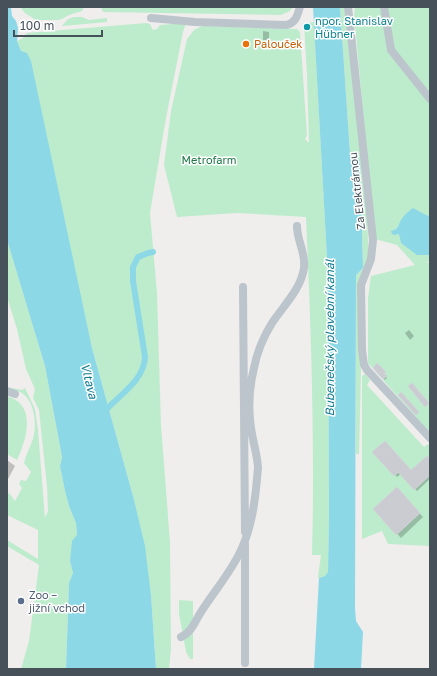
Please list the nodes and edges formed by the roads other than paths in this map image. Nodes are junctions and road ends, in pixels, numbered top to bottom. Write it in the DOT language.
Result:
graph roads {
  1 [pos="300,7"];
  2 [pos="384,7"];
  3 [pos="350,9"];
  4 [pos="151,18"];
  5 [pos="430,99"];
  6 [pos="297,226"];
  7 [pos="243,288"];
  8 [pos="430,438"];
  9 [pos="245,540"];
  10 [pos="181,637"];
  11 [pos="245,663"];
  1 -- 4 [label="street"];
  2 -- 5 [label="street"];
  3 -- 8 [label="street, Za Elektrárnou"];
  6 -- 9 [label="street"];
  7 -- 9 [label="street"];
  9 -- 10 [label="street"];
  9 -- 11 [label="street"];
}
